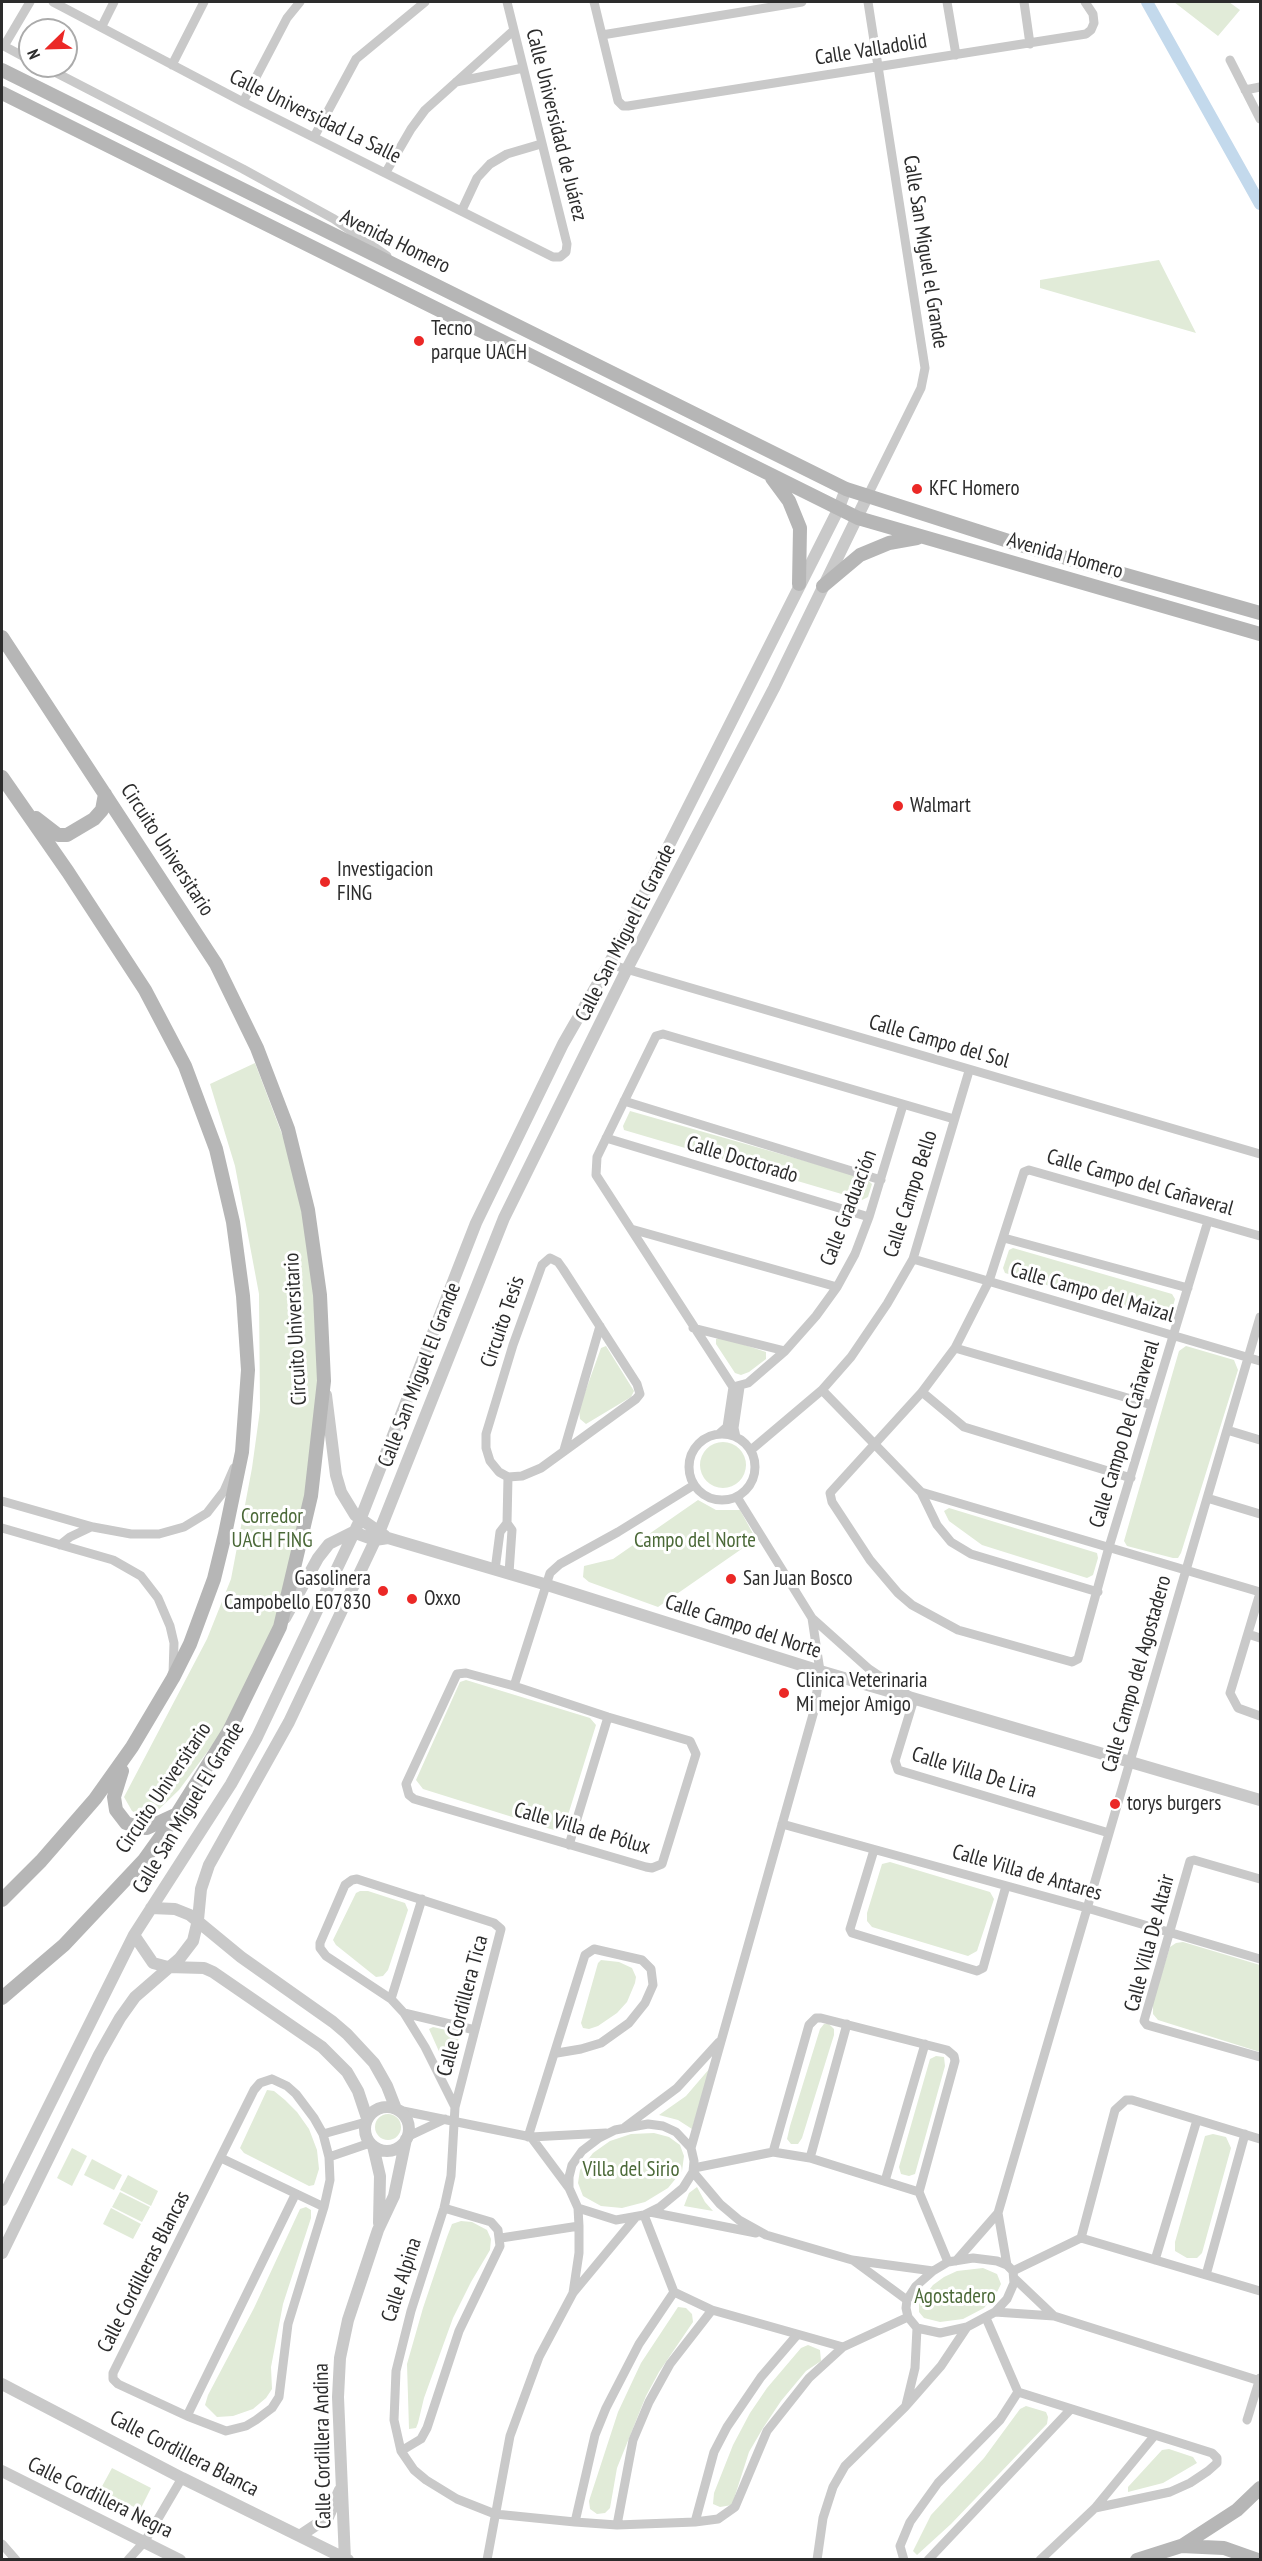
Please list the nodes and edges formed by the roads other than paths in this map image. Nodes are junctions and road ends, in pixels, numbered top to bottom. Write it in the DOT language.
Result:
graph roads {
  1 [pos="30,2"];
  2 [pos="53,2"];
  3 [pos="114,2"];
  4 [pos="204,2"];
  5 [pos="300,2"];
  6 [pos="425,2"];
  7 [pos="507,2"];
  8 [pos="594,2"];
  9 [pos="802,2"];
  10 [pos="868,2"];
  11 [pos="947,2"];
  12 [pos="1024,2"];
  13 [pos="1085,2"];
  14 [pos="102,26"];
  15 [pos="514,30"];
  16 [pos="602,35"];
  17 [pos="1030,44"];
  18 [pos="3,46"];
  19 [pos="18,54"];
  20 [pos="956,55"];
  21 [pos="1230,60"];
  22 [pos="172,65"];
  23 [pos="878,67"];
  24 [pos="523,68"];
  25 [pos="2,70"];
  26 [pos="66,78"];
  27 [pos="454,83"];
  28 [pos="1260,87"];
  29 [pos="1245,90"];
  30 [pos="2,93"];
  31 [pos="243,102"];
  32 [pos="1260,119"];
  33 [pos="314,137"];
  34 [pos="541,144"];
  35 [pos="386,172"];
  36 [pos="462,210"];
  37 [pos="563,255"];
  38 [pos="400,268"];
  39 [pos="769,474"];
  40 [pos="846,489"];
  41 [pos="867,497"];
  42 [pos="838,510"];
  43 [pos="858,518"];
  44 [pos="924,537"];
  45 [pos="799,584"];
  46 [pos="823,586"];
  47 [pos="1260,613"];
  48 [pos="1260,634"];
  49 [pos="2,637"];
  50 [pos="2,777"];
  51 [pos="105,794"];
  52 [pos="27,813"];
  53 [pos="609,963"];
  54 [pos="627,969"];
  55 [pos="969,1071"];
  56 [pos="624,1101"];
  57 [pos="903,1105"];
  58 [pos="954,1119"];
  59 [pos="606,1138"];
  60 [pos="1260,1154"];
  61 [pos="881,1180"];
  62 [pos="869,1217"];
  63 [pos="1208,1221"];
  64 [pos="631,1229"];
  65 [pos="1260,1236"];
  66 [pos="1004,1238"];
  67 [pos="913,1259"];
  68 [pos="989,1281"];
  69 [pos="837,1287"];
  70 [pos="1188,1288"];
  71 [pos="1260,1317"];
  72 [pos="600,1326"];
  73 [pos="693,1328"];
  74 [pos="1174,1335"];
  75 [pos="955,1348"];
  76 [pos="785,1351"];
  77 [pos="1249,1357"];
  78 [pos="1260,1361"];
  79 [pos="324,1381"];
  80 [pos="736,1387"];
  81 [pos="822,1390"];
  82 [pos="922,1392"];
  83 [pos="1152,1405"];
  84 [pos="1227,1430"];
  85 [pos="719,1434"];
  86 [pos="736,1437"];
  87 [pos="1260,1440"];
  88 [pos="875,1445"];
  89 [pos="564,1450"];
  90 [pos="751,1450"];
  91 [pos="242,1452"];
  92 [pos="508,1476"];
  93 [pos="1131,1478"];
  94 [pos="694,1485"];
  95 [pos="921,1492"];
  96 [pos="737,1497"];
  97 [pos="1208,1498"];
  98 [pos="2,1501"];
  99 [pos="1260,1514"];
  100 [pos="360,1520"];
  101 [pos="507,1523"];
  102 [pos="2,1527"];
  103 [pos="93,1527"];
  104 [pos="353,1532"];
  105 [pos="381,1536"];
  106 [pos="60,1545"];
  107 [pos="1109,1547"];
  108 [pos="495,1570"];
  109 [pos="1186,1570"];
  110 [pos="509,1574"];
  111 [pos="544,1584"];
  112 [pos="1098,1592"];
  113 [pos="1260,1592"];
  114 [pos="812,1618"];
  115 [pos="280,1627"];
  116 [pos="1248,1634"];
  117 [pos="1260,1638"];
  118 [pos="1078,1659"];
  119 [pos="820,1671"];
  120 [pos="173,1678"];
  121 [pos="514,1686"];
  122 [pos="914,1699"];
  123 [pos="1260,1716"];
  124 [pos="608,1717"];
  125 [pos="132,1747"];
  126 [pos="1130,1762"];
  127 [pos="1260,1800"];
  128 [pos="177,1814"];
  129 [pos="782,1824"];
  130 [pos="1109,1833"];
  131 [pos="569,1845"];
  132 [pos="874,1850"];
  133 [pos="1260,1879"];
  134 [pos="1005,1886"];
  135 [pos="422,1899"];
  136 [pos="2,1900"];
  137 [pos="151,1908"];
  138 [pos="1087,1908"];
  139 [pos="198,1920"];
  140 [pos="1170,1933"];
  141 [pos="134,1935"];
  142 [pos="1260,1959"];
  143 [pos="168,1967"];
  144 [pos="2,1998"];
  145 [pos="391,1999"];
  146 [pos="404,2013"];
  147 [pos="847,2024"];
  148 [pos="475,2030"];
  149 [pos="720,2040"];
  150 [pos="925,2044"];
  151 [pos="557,2052"];
  152 [pos="1260,2057"];
  153 [pos="455,2107"];
  154 [pos="397,2110"];
  155 [pos="367,2120"];
  156 [pos="449,2120"];
  157 [pos="1197,2120"];
  158 [pos="624,2127"];
  159 [pos="609,2133"];
  160 [pos="323,2134"];
  161 [pos="1245,2134"];
  162 [pos="530,2137"];
  163 [pos="406,2138"];
  164 [pos="1260,2139"];
  165 [pos="372,2144"];
  166 [pos="691,2148"];
  167 [pos="773,2152"];
  168 [pos="329,2157"];
  169 [pos="221,2158"];
  170 [pos="810,2158"];
  171 [pos="693,2170"];
  172 [pos="885,2181"];
  173 [pos="569,2188"];
  174 [pos="918,2192"];
  175 [pos="295,2195"];
  176 [pos="2,2200"];
  177 [pos="324,2207"];
  178 [pos="444,2208"];
  179 [pos="578,2208"];
  180 [pos="998,2213"];
  181 [pos="644,2215"];
  182 [pos="579,2226"];
  183 [pos="378,2230"];
  184 [pos="766,2235"];
  185 [pos="501,2238"];
  186 [pos="1081,2238"];
  187 [pos="2,2253"];
  188 [pos="852,2260"];
  189 [pos="1155,2260"];
  190 [pos="952,2261"];
  191 [pos="933,2271"];
  192 [pos="1012,2271"];
  193 [pos="1206,2275"];
  194 [pos="1260,2291"];
  195 [pos="674,2292"];
  196 [pos="573,2293"];
  197 [pos="907,2300"];
  198 [pos="712,2310"];
  199 [pos="995,2312"];
  200 [pos="1054,2316"];
  201 [pos="908,2317"];
  202 [pos="986,2318"];
  203 [pos="966,2327"];
  204 [pos="917,2328"];
  205 [pos="797,2335"];
  206 [pos="843,2347"];
  207 [pos="1260,2380"];
  208 [pos="2,2384"];
  209 [pos="1018,2392"];
  210 [pos="905,2407"];
  211 [pos="1070,2410"];
  212 [pos="187,2416"];
  213 [pos="1247,2420"];
  214 [pos="1155,2435"];
  215 [pos="401,2451"];
  216 [pos="2,2471"];
  217 [pos="182,2478"];
  218 [pos="342,2486"];
  219 [pos="1260,2488"];
  220 [pos="1095,2508"];
  221 [pos="495,2514"];
  222 [pos="575,2522"];
  223 [pos="695,2522"];
  224 [pos="617,2525"];
  225 [pos="301,2535"];
  226 [pos="145,2541"];
  227 [pos="2,2544"];
  228 [pos="1181,2546"];
  229 [pos="16,2559"];
  230 [pos="128,2559"];
  231 [pos="180,2559"];
  232 [pos="346,2559"];
  233 [pos="487,2559"];
  234 [pos="817,2559"];
  235 [pos="904,2559"];
  236 [pos="928,2559"];
  237 [pos="1040,2559"];
  238 [pos="1137,2559"];
  239 [pos="1258,2559"];
  1 -- 18 [label="street"];
  2 -- 14 [label="street, Calle Universidad La Salle"];
  3 -- 14 [label="street"];
  4 -- 22 [label="street"];
  5 -- 31 [label="street"];
  6 -- 33 [label="street"];
  7 -- 15 [label="street, Calle Universidad de Juárez"];
  8 -- 16 [label="street"];
  9 -- 16 [label="street"];
  10 -- 23 [label="street, Calle San Miguel el Grande"];
  11 -- 20 [label="street"];
  12 -- 17 [label="street"];
  13 -- 17 [label="street, Calle Valladolid"];
  14 -- 22 [label="street, Calle Universidad La Salle"];
  15 -- 24 [label="street, Calle Universidad de Juárez"];
  15 -- 27 [label="street"];
  16 -- 23 [label="street, Calle Valladolid"];
  17 -- 20 [label="street, Calle Valladolid"];
  18 -- 19 [label="street"];
  20 -- 23 [label="street, Calle Valladolid"];
  21 -- 29 [label="street"];
  22 -- 31 [label="street, Calle Universidad La Salle"];
  23 -- 41 [label="street, Calle San Miguel el Grande"];
  24 -- 27 [label="street"];
  24 -- 34 [label="street, Calle Universidad de Juárez"];
  25 -- 38 [label="main road, Avenida Homero"];
  26 -- 38 [label="street"];
  27 -- 35 [label="street"];
  28 -- 29 [label="street"];
  29 -- 32 [label="street"];
  30 -- 39 [label="main road, Avenida Homero"];
  31 -- 33 [label="street, Calle Universidad La Salle"];
  33 -- 35 [label="street, Calle Universidad La Salle"];
  34 -- 36 [label="street"];
  34 -- 37 [label="street, Calle Universidad de Juárez"];
  35 -- 36 [label="street, Calle Universidad La Salle"];
  36 -- 37 [label="street, Calle Universidad La Salle"];
  38 -- 40 [label="main road, Avenida Homero"];
  39 -- 42 [label="main road, Avenida Homero"];
  39 -- 45 [label="main road"];
  40 -- 41 [label="main road, Avenida Homero"];
  40 -- 42 [label="street, Calle San Miguel El Grande"];
  41 -- 43 [label="street, Calle San Miguel El Grande"];
  41 -- 47 [label="main road, Avenida Homero"];
  42 -- 43 [label="main road, Avenida Homero"];
  42 -- 45 [label="street, Calle San Miguel El Grande"];
  43 -- 44 [label="main road, Avenida Homero"];
  43 -- 46 [label="street, Calle San Miguel El Grande"];
  44 -- 46 [label="main road"];
  44 -- 48 [label="main road, Avenida Homero"];
  45 -- 53 [label="street, Calle San Miguel El Grande"];
  46 -- 54 [label="street, Calle San Miguel El Grande"];
  49 -- 51 [label="main road, Circuito Universitario"];
  50 -- 52 [label="main road"];
  51 -- 52 [label="main road"];
  51 -- 79 [label="main road, Circuito Universitario"];
  52 -- 91 [label="main road"];
  53 -- 54 [label="street, Calle Campo del Sol"];
  53 -- 100 [label="street, Calle San Miguel El Grande"];
  54 -- 55 [label="street, Calle Campo del Sol"];
  54 -- 105 [label="street, Calle San Miguel El Grande"];
  55 -- 58 [label="street, Calle Campo Bello"];
  55 -- 60 [label="street, Calle Campo del Sol"];
  56 -- 57 [label="street"];
  56 -- 59 [label="street"];
  56 -- 61 [label="street, Calle Doctorado"];
  57 -- 58 [label="street"];
  57 -- 61 [label="street, Calle Graduación"];
  58 -- 67 [label="street, Calle Campo Bello"];
  59 -- 62 [label="street, Calle Doctorado"];
  59 -- 64 [label="street"];
  61 -- 62 [label="street, Calle Graduación"];
  62 -- 69 [label="street, Calle Graduación"];
  63 -- 65 [label="street, Calle Campo del Cañaveral"];
  63 -- 66 [label="street, Calle Campo del Cañaveral"];
  63 -- 70 [label="street, Calle Campo Del Cañaveral"];
  64 -- 69 [label="street"];
  64 -- 73 [label="street"];
  66 -- 68 [label="street, Calle Campo del Cañaveral"];
  66 -- 70 [label="street"];
  67 -- 68 [label="street, Calle Campo del Maizal"];
  67 -- 81 [label="street, Calle Campo Bello"];
  68 -- 74 [label="street, Calle Campo del Maizal"];
  68 -- 75 [label="street, Calle Campo del Cañaveral"];
  69 -- 76 [label="street, Calle Graduación"];
  70 -- 74 [label="street, Calle Campo Del Cañaveral"];
  71 -- 77 [label="street, Calle Campo del Agostadero"];
  72 -- 89 [label="street"];
  72 -- 89 [label="street, Circuito Tesis"];
  72 -- 92 [label="street, Circuito Tesis"];
  73 -- 76 [label="street"];
  73 -- 80 [label="street"];
  74 -- 77 [label="street, Calle Campo del Maizal"];
  74 -- 83 [label="street, Calle Campo Del Cañaveral"];
  75 -- 82 [label="street, Calle Campo del Cañaveral"];
  75 -- 83 [label="street"];
  76 -- 80 [label="street, Calle Graduación"];
  77 -- 78 [label="street, Calle Campo del Maizal"];
  77 -- 84 [label="street, Calle Campo del Agostadero"];
  79 -- 100 [label="street"];
  79 -- 115 [label="main road, Circuito Universitario"];
  80 -- 85 [label="street"];
  80 -- 86 [label="street"];
  81 -- 88 [label="street"];
  81 -- 90 [label="street, Calle Campo Bello"];
  82 -- 88 [label="street, Calle Campo del Cañaveral"];
  82 -- 93 [label="street"];
  83 -- 93 [label="street, Calle Campo Del Cañaveral"];
  84 -- 87 [label="street"];
  84 -- 97 [label="street, Calle Campo del Agostadero"];
  85 -- 86 [label="street"];
  85 -- 94 [label="street"];
  86 -- 90 [label="street"];
  88 -- 95 [label="street"];
  88 -- 118 [label="street, Calle Campo del Cañaveral"];
  89 -- 92 [label="street, Circuito Tesis"];
  90 -- 96 [label="street"];
  91 -- 103 [label="street"];
  91 -- 120 [label="main road"];
  92 -- 101 [label="street"];
  93 -- 107 [label="street, Calle Campo Del Cañaveral"];
  94 -- 96 [label="street"];
  94 -- 111 [label="street"];
  95 -- 107 [label="street"];
  95 -- 112 [label="street"];
  96 -- 114 [label="street, Calle Campo del Norte"];
  97 -- 99 [label="street"];
  97 -- 109 [label="street, Calle Campo del Agostadero"];
  98 -- 103 [label="street"];
  100 -- 104 [label="street, Calle San Miguel El Grande"];
  100 -- 105 [label="street, Calle Campo del Norte"];
  101 -- 108 [label="street"];
  101 -- 110 [label="street"];
  102 -- 106 [label="street"];
  103 -- 106 [label="street"];
  104 -- 105 [label="street, Calle Campo del Norte"];
  104 -- 115 [label="street"];
  104 -- 137 [label="street, Calle San Miguel El Grande"];
  105 -- 108 [label="street, Calle Campo del Norte"];
  105 -- 139 [label="street, Calle San Miguel El Grande"];
  106 -- 120 [label="street"];
  107 -- 109 [label="street"];
  107 -- 112 [label="street, Calle Campo Del Cañaveral"];
  108 -- 110 [label="street, Calle Campo del Norte"];
  109 -- 113 [label="street"];
  109 -- 126 [label="street, Calle Campo del Agostadero"];
  110 -- 111 [label="street, Calle Campo del Norte"];
  111 -- 119 [label="street, Calle Campo del Norte"];
  111 -- 121 [label="street"];
  112 -- 118 [label="street, Calle Campo Del Cañaveral"];
  113 -- 116 [label="street"];
  114 -- 119 [label="street, Calle Campo del Norte"];
  114 -- 122 [label="street, Calle Campo del Norte"];
  115 -- 128 [label="main road, Circuito Universitario"];
  116 -- 117 [label="street"];
  116 -- 123 [label="street"];
  119 -- 122 [label="street, Calle Campo del Norte"];
  119 -- 129 [label="street"];
  120 -- 125 [label="main road"];
  121 -- 124 [label="street, Calle Villa de Pólux"];
  121 -- 131 [label="street, Calle Villa de Pólux"];
  122 -- 126 [label="street, Calle Campo del Norte"];
  122 -- 130 [label="street, Calle Villa De Lira"];
  124 -- 131 [label="street"];
  124 -- 131 [label="street, Calle Villa de Pólux"];
  125 -- 128 [label="main road"];
  125 -- 136 [label="main road"];
  126 -- 127 [label="street, Calle Campo del Norte"];
  126 -- 130 [label="street, Calle Campo del Agostadero"];
  128 -- 144 [label="main road, Circuito Universitario"];
  129 -- 132 [label="street, Calle Villa de Antares"];
  129 -- 149 [label="street"];
  130 -- 138 [label="street, Calle Campo del Agostadero"];
  132 -- 134 [label="street, Calle Villa de Antares"];
  132 -- 134 [label="street"];
  133 -- 140 [label="street, Calle Villa De Altair"];
  134 -- 138 [label="street, Calle Villa de Antares"];
  135 -- 145 [label="street"];
  135 -- 145 [label="street, Calle Cordillera Tica"];
  135 -- 148 [label="street, Calle Cordillera Tica"];
  137 -- 139 [label="street"];
  137 -- 141 [label="street, Calle San Miguel El Grande"];
  138 -- 140 [label="street, Calle Villa de Antares"];
  138 -- 180 [label="street, Calle Campo del Agostadero"];
  139 -- 143 [label="street, Calle San Miguel El Grande"];
  139 -- 154 [label="street"];
  140 -- 142 [label="street, Calle Villa de Antares"];
  140 -- 152 [label="street, Calle Villa De Altair"];
  141 -- 143 [label="street"];
  141 -- 176 [label="street, Calle San Miguel El Grande"];
  143 -- 155 [label="street"];
  143 -- 187 [label="street, Calle San Miguel El Grande"];
  145 -- 146 [label="street, Calle Cordillera Tica"];
  146 -- 148 [label="street"];
  146 -- 153 [label="street, Calle Cordillera Tica"];
  147 -- 150 [label="street"];
  147 -- 167 [label="street"];
  147 -- 170 [label="street"];
  148 -- 153 [label="street, Calle Cordillera Tica"];
  149 -- 158 [label="street"];
  149 -- 166 [label="street"];
  150 -- 172 [label="street"];
  150 -- 174 [label="street"];
  151 -- 151 [label="street"];
  151 -- 162 [label="street"];
  153 -- 156 [label="street, Calle Cordillera Tica"];
  154 -- 155 [label="street"];
  154 -- 156 [label="street"];
  154 -- 163 [label="street"];
  155 -- 160 [label="street"];
  155 -- 165 [label="street"];
  156 -- 162 [label="street"];
  156 -- 163 [label="street"];
  156 -- 178 [label="street, Calle Alpina"];
  157 -- 161 [label="street"];
  157 -- 186 [label="street"];
  157 -- 189 [label="street"];
  158 -- 159 [label="street"];
  158 -- 166 [label="street"];
  159 -- 162 [label="street"];
  159 -- 173 [label="street"];
  160 -- 168 [label="street, Calle Cordilleras Blancas"];
  160 -- 169 [label="street, Calle Cordilleras Blancas"];
  161 -- 164 [label="street"];
  161 -- 193 [label="street"];
  162 -- 173 [label="street"];
  163 -- 165 [label="street"];
  163 -- 183 [label="street, Calle Cordillera Andina"];
  165 -- 168 [label="street"];
  165 -- 183 [label="street, Calle Cordillera Andina"];
  166 -- 171 [label="street"];
  167 -- 170 [label="street"];
  167 -- 171 [label="street"];
  168 -- 177 [label="street, Calle Cordilleras Blancas"];
  169 -- 175 [label="street"];
  169 -- 212 [label="street, Calle Cordilleras Blancas"];
  170 -- 172 [label="street"];
  171 -- 181 [label="street"];
  171 -- 184 [label="street"];
  172 -- 174 [label="street"];
  173 -- 179 [label="street"];
  174 -- 190 [label="street"];
  175 -- 177 [label="street"];
  175 -- 212 [label="street"];
  177 -- 212 [label="street, Calle Cordilleras Blancas"];
  178 -- 185 [label="street"];
  178 -- 215 [label="street, Calle Alpina"];
  179 -- 181 [label="street"];
  179 -- 182 [label="street"];
  180 -- 190 [label="street"];
  180 -- 192 [label="street"];
  181 -- 184 [label="street"];
  181 -- 195 [label="street"];
  181 -- 196 [label="street"];
  182 -- 185 [label="street"];
  182 -- 196 [label="street"];
  183 -- 218 [label="street, Calle Cordillera Andina"];
  184 -- 188 [label="street"];
  185 -- 215 [label="street"];
  186 -- 189 [label="street"];
  186 -- 192 [label="street"];
  188 -- 191 [label="street"];
  188 -- 197 [label="street"];
  189 -- 193 [label="street"];
  190 -- 191 [label="street"];
  190 -- 192 [label="street"];
  191 -- 197 [label="street"];
  192 -- 199 [label="street"];
  192 -- 200 [label="street"];
  193 -- 194 [label="street"];
  195 -- 198 [label="street"];
  195 -- 222 [label="street"];
  196 -- 221 [label="street"];
  197 -- 201 [label="street"];
  198 -- 205 [label="street"];
  198 -- 224 [label="street"];
  199 -- 200 [label="street"];
  199 -- 202 [label="street"];
  200 -- 207 [label="street"];
  201 -- 204 [label="street"];
  201 -- 206 [label="street, Calle Alpina"];
  202 -- 203 [label="street"];
  202 -- 209 [label="street"];
  203 -- 204 [label="street"];
  203 -- 210 [label="street"];
  204 -- 210 [label="street"];
  205 -- 206 [label="street"];
  205 -- 223 [label="street"];
  206 -- 223 [label="street, Calle Alpina"];
  207 -- 213 [label="street"];
  208 -- 217 [label="street, Calle Cordillera Blanca"];
  209 -- 211 [label="street"];
  209 -- 235 [label="street"];
  210 -- 234 [label="street"];
  211 -- 214 [label="street"];
  211 -- 236 [label="street"];
  214 -- 220 [label="street"];
  214 -- 220 [label="street"];
  215 -- 221 [label="street, Calle Alpina"];
  216 -- 226 [label="street, Calle Cordillera Negra"];
  217 -- 225 [label="street, Calle Cordillera Blanca"];
  217 -- 226 [label="street"];
  218 -- 225 [label="street"];
  218 -- 232 [label="street, Calle Cordillera Andina"];
  219 -- 228 [label="main road"];
  220 -- 237 [label="street"];
  221 -- 222 [label="street, Calle Alpina"];
  221 -- 233 [label="street"];
  222 -- 224 [label="street, Calle Alpina"];
  223 -- 224 [label="street, Calle Alpina"];
  225 -- 232 [label="street, Calle Cordillera Blanca"];
  226 -- 230 [label="street"];
  226 -- 231 [label="street, Calle Cordillera Negra"];
  227 -- 229 [label="street"];
  228 -- 238 [label="main road"];
  228 -- 239 [label="main road"];
}
